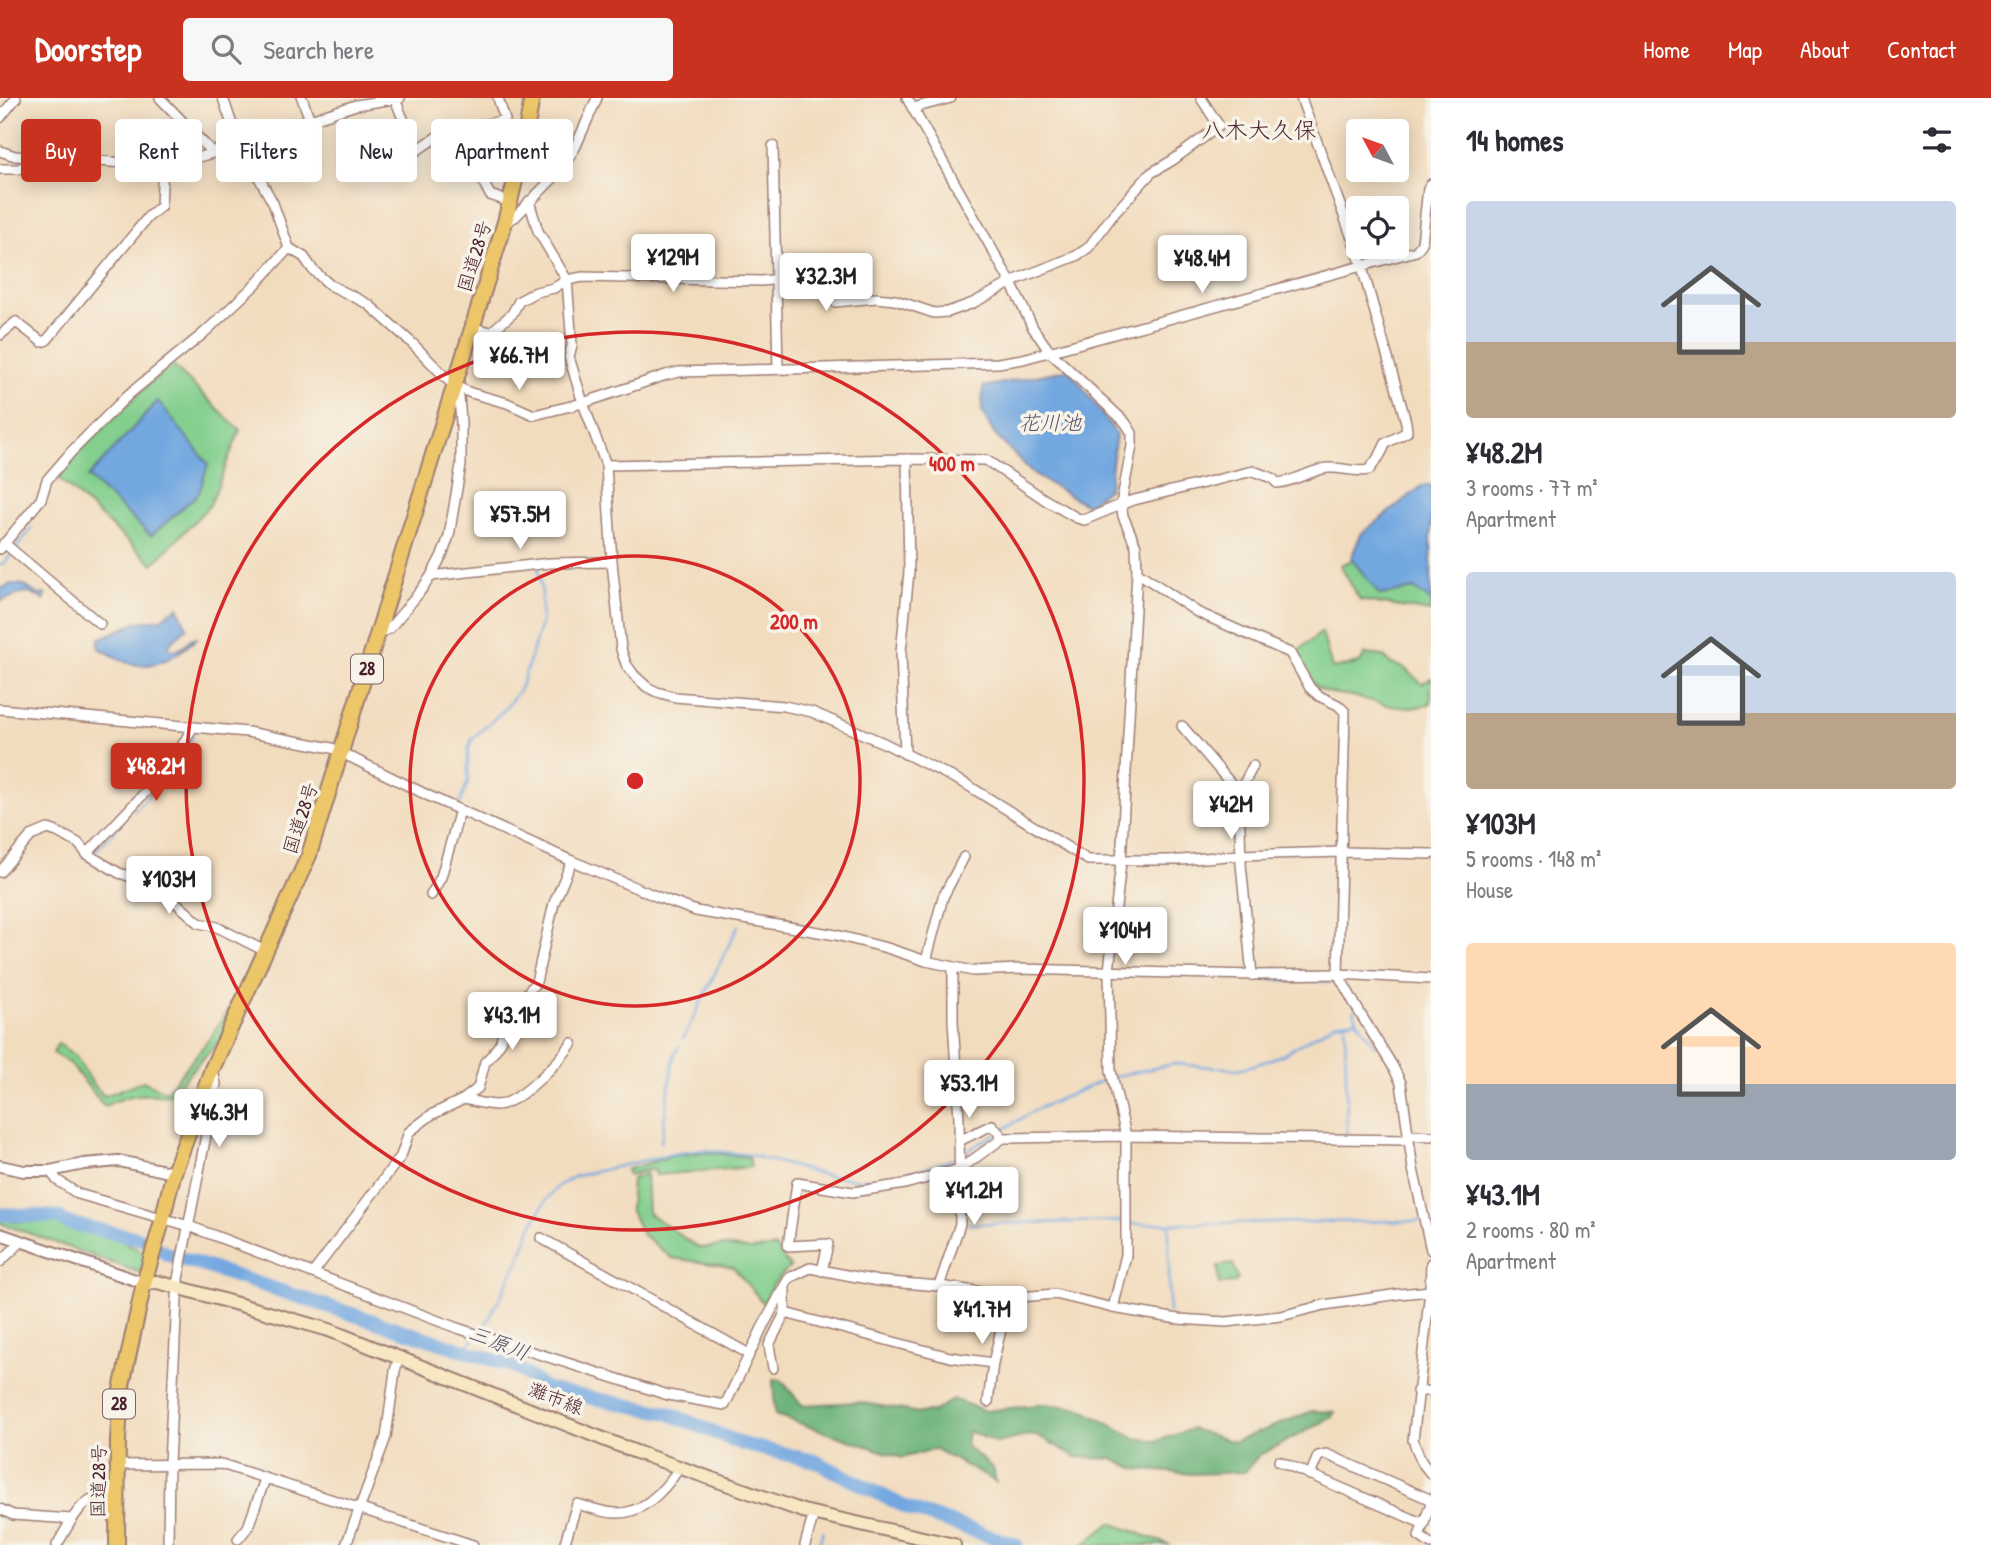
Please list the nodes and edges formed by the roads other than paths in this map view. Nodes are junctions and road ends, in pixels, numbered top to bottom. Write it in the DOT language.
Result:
graph roads {
  1 [pos="16,98"];
  2 [pos="160,98"];
  3 [pos="223,98"];
  4 [pos="302,98"];
  5 [pos="397,98"];
  6 [pos="498,98"];
  7 [pos="532,98"];
  8 [pos="597,98"];
  9 [pos="907,98"];
  10 [pos="951,98"];
  11 [pos="1201,98"];
  12 [pos="1300,98"];
  13 [pos="913,108"];
  14 [pos="0,118"];
  15 [pos="230,119"];
  16 [pos="310,119"];
  17 [pos="313,119"];
  18 [pos="505,119"];
  19 [pos="431,141"];
  20 [pos="773,146"];
  21 [pos="0,151"];
  22 [pos="216,151"];
  23 [pos="213,153"];
  24 [pos="21,156"];
  25 [pos="202,156"];
  26 [pos="21,168"];
  27 [pos="0,169"];
  28 [pos="162,182"];
  29 [pos="261,182"];
  30 [pos="483,182"];
  31 [pos="1431,184"];
  32 [pos="529,201"];
  33 [pos="510,202"];
  34 [pos="505,222"];
  35 [pos="289,248"];
  36 [pos="1362,267"];
  37 [pos="567,280"];
  38 [pos="776,281"];
  39 [pos="1011,283"];
  40 [pos="471,328"];
  41 [pos="0,335"];
  42 [pos="1050,352"];
  43 [pos="778,369"];
  44 [pos="453,385"];
  45 [pos="583,403"];
  46 [pos="907,459"];
  47 [pos="606,465"];
  48 [pos="1121,504"];
  49 [pos="2,546"];
  50 [pos="612,562"];
  51 [pos="1137,572"];
  52 [pos="431,576"];
  53 [pos="100,624"];
  54 [pos="377,634"];
  55 [pos="0,709"];
  56 [pos="1182,726"];
  57 [pos="193,727"];
  58 [pos="341,754"];
  59 [pos="905,754"];
  60 [pos="1253,766"];
  61 [pos="1239,793"];
  62 [pos="460,810"];
  63 [pos="1342,852"];
  64 [pos="87,854"];
  65 [pos="1240,855"];
  66 [pos="1431,855"];
  67 [pos="964,857"];
  68 [pos="572,861"];
  69 [pos="1121,862"];
  70 [pos="0,872"];
  71 [pos="431,895"];
  72 [pos="265,951"];
  73 [pos="926,961"];
  74 [pos="953,967"];
  75 [pos="1109,971"];
  76 [pos="1338,974"];
  77 [pos="1252,975"];
  78 [pos="1431,979"];
  79 [pos="572,1043"];
  80 [pos="212,1069"];
  81 [pos="464,1099"];
  82 [pos="1126,1136"];
  83 [pos="1431,1136"];
  84 [pos="1003,1138"];
  85 [pos="1409,1138"];
  86 [pos="959,1143"];
  87 [pos="0,1166"];
  88 [pos="960,1167"];
  89 [pos="50,1171"];
  90 [pos="174,1173"];
  91 [pos="162,1222"];
  92 [pos="188,1229"];
  93 [pos="0,1234"];
  94 [pos="541,1238"];
  95 [pos="22,1241"];
  96 [pos="1431,1250"];
  97 [pos="0,1262"];
  98 [pos="1431,1263"];
  99 [pos="822,1270"];
  100 [pos="313,1273"];
  101 [pos="144,1283"];
  102 [pos="178,1283"];
  103 [pos="786,1284"];
  104 [pos="939,1286"];
  105 [pos="1430,1291"];
  106 [pos="1009,1296"];
  107 [pos="1113,1308"];
  108 [pos="785,1313"];
  109 [pos="749,1354"];
  110 [pos="399,1357"];
  111 [pos="993,1363"];
  112 [pos="773,1368"];
  113 [pos="1418,1391"];
  114 [pos="1431,1391"];
  115 [pos="988,1402"];
  116 [pos="1279,1461"];
  117 [pos="169,1464"];
  118 [pos="117,1465"];
  119 [pos="680,1466"];
  120 [pos="1431,1474"];
  121 [pos="1310,1475"];
  122 [pos="265,1479"];
  123 [pos="116,1490"];
  124 [pos="1431,1502"];
  125 [pos="0,1509"];
  126 [pos="359,1509"];
  127 [pos="814,1513"];
  128 [pos="72,1519"];
  129 [pos="1424,1524"];
  130 [pos="238,1539"];
  131 [pos="1431,1544"];
  132 [pos="57,1545"];
  133 [pos="117,1545"];
  134 [pos="168,1545"];
  135 [pos="346,1545"];
  136 [pos="473,1545"];
  137 [pos="564,1545"];
  138 [pos="805,1545"];
  139 [pos="954,1545"];
  1 -- 14 [label="street"];
  2 -- 23 [label="street"];
  3 -- 15 [label="street"];
  4 -- 16 [label="street"];
  5 -- 17 [label="street"];
  5 -- 19 [label="street"];
  6 -- 18 [label="street"];
  7 -- 33 [label="highway, 国道28号 / 28"];
  8 -- 32 [label="street"];
  9 -- 13 [label="street"];
  10 -- 13 [label="street"];
  11 -- 39 [label="street"];
  12 -- 36 [label="street"];
  13 -- 39 [label="street"];
  20 -- 38 [label="street"];
  21 -- 24 [label="street"];
  22 -- 23 [label="street"];
  23 -- 25 [label="street"];
  26 -- 27 [label="street"];
  28 -- 41 [label="street"];
  29 -- 35 [label="street"];
  30 -- 33 [label="street"];
  31 -- 36 [label="street"];
  32 -- 34 [label="street"];
  32 -- 37 [label="street"];
  33 -- 34 [label="highway, 国道28号 / 28"];
  34 -- 40 [label="highway, 国道28号 / 28"];
  35 -- 44 [label="street"];
  35 -- 49 [label="street"];
  36 -- 42 [label="street"];
  36 -- 48 [label="street"];
  37 -- 38 [label="street"];
  37 -- 40 [label="street"];
  37 -- 45 [label="street"];
  38 -- 39 [label="street"];
  38 -- 43 [label="street"];
  39 -- 42 [label="street"];
  40 -- 44 [label="highway, 国道28号 / 28"];
  42 -- 43 [label="street"];
  42 -- 48 [label="street"];
  43 -- 45 [label="street"];
  44 -- 45 [label="street"];
  44 -- 52 [label="street"];
  44 -- 54 [label="highway, 国道28号 / 28"];
  45 -- 47 [label="street"];
  46 -- 47 [label="street"];
  46 -- 48 [label="street"];
  46 -- 59 [label="street"];
  47 -- 50 [label="street"];
  48 -- 51 [label="street"];
  49 -- 53 [label="street"];
  50 -- 52 [label="street"];
  50 -- 59 [label="street"];
  51 -- 63 [label="street"];
  51 -- 69 [label="street"];
  52 -- 54 [label="street"];
  54 -- 58 [label="highway, 国道28号 / 28"];
  55 -- 57 [label="street"];
  56 -- 61 [label="street"];
  57 -- 58 [label="street"];
  57 -- 64 [label="street"];
  58 -- 62 [label="street"];
  58 -- 72 [label="highway, 国道28号 / 28"];
  59 -- 69 [label="street"];
  60 -- 61 [label="street"];
  61 -- 65 [label="street"];
  62 -- 68 [label="street"];
  62 -- 71 [label="street"];
  63 -- 65 [label="street"];
  63 -- 66 [label="street"];
  63 -- 76 [label="street"];
  64 -- 70 [label="street"];
  64 -- 72 [label="street"];
  65 -- 69 [label="street"];
  65 -- 77 [label="street"];
  67 -- 73 [label="street"];
  68 -- 73 [label="street"];
  68 -- 81 [label="street"];
  69 -- 75 [label="street"];
  72 -- 80 [label="highway, 国道28号 / 28"];
  73 -- 74 [label="street"];
  74 -- 75 [label="street"];
  74 -- 86 [label="street"];
  75 -- 77 [label="street"];
  75 -- 82 [label="street"];
  76 -- 77 [label="street"];
  76 -- 78 [label="street"];
  76 -- 85 [label="street"];
  79 -- 81 [label="street"];
  80 -- 90 [label="highway, 国道28号 / 28"];
  80 -- 92 [label="street"];
  81 -- 100 [label="street"];
  82 -- 84 [label="street"];
  82 -- 85 [label="street"];
  82 -- 107 [label="street"];
  83 -- 85 [label="street"];
  84 -- 86 [label="street"];
  84 -- 88 [label="street"];
  85 -- 96 [label="street"];
  86 -- 88 [label="street"];
  87 -- 89 [label="street"];
  88 -- 99 [label="street"];
  88 -- 104 [label="street"];
  89 -- 90 [label="street"];
  89 -- 91 [label="street"];
  90 -- 91 [label="highway, 国道28号 / 28"];
  91 -- 92 [label="street"];
  91 -- 101 [label="highway, 国道28号 / 28"];
  92 -- 100 [label="street"];
  92 -- 102 [label="street"];
  93 -- 95 [label="street"];
  94 -- 109 [label="street"];
  95 -- 97 [label="street"];
  95 -- 101 [label="street"];
  98 -- 105 [label="street"];
  99 -- 103 [label="street"];
  99 -- 104 [label="street"];
  100 -- 109 [label="street"];
  101 -- 102 [label="main road, 灘市線"];
  101 -- 118 [label="highway, 国道28号 / 28"];
  102 -- 110 [label="main road, 灘市線"];
  102 -- 117 [label="street"];
  103 -- 108 [label="street"];
  103 -- 109 [label="street"];
  104 -- 106 [label="street"];
  105 -- 107 [label="street"];
  105 -- 113 [label="street"];
  106 -- 107 [label="street"];
  106 -- 111 [label="street"];
  108 -- 111 [label="street"];
  108 -- 112 [label="street"];
  110 -- 119 [label="main road, 灘市線"];
  110 -- 126 [label="street"];
  111 -- 115 [label="street"];
  113 -- 114 [label="street"];
  113 -- 120 [label="street"];
  116 -- 121 [label="street"];
  117 -- 118 [label="street"];
  117 -- 122 [label="street"];
  117 -- 134 [label="street"];
  118 -- 123 [label="highway, 国道28号 / 28"];
  119 -- 127 [label="main road, 灘市線"];
  119 -- 137 [label="street"];
  121 -- 124 [label="street"];
  121 -- 129 [label="street"];
  122 -- 126 [label="street"];
  122 -- 130 [label="street"];
  123 -- 128 [label="street"];
  123 -- 133 [label="highway, 国道28号 / 28"];
  124 -- 129 [label="street"];
  125 -- 128 [label="street"];
  126 -- 135 [label="street"];
  126 -- 136 [label="street"];
  127 -- 138 [label="street"];
  127 -- 139 [label="main road, 灘市線"];
  128 -- 132 [label="street"];
  129 -- 131 [label="street"];
}
